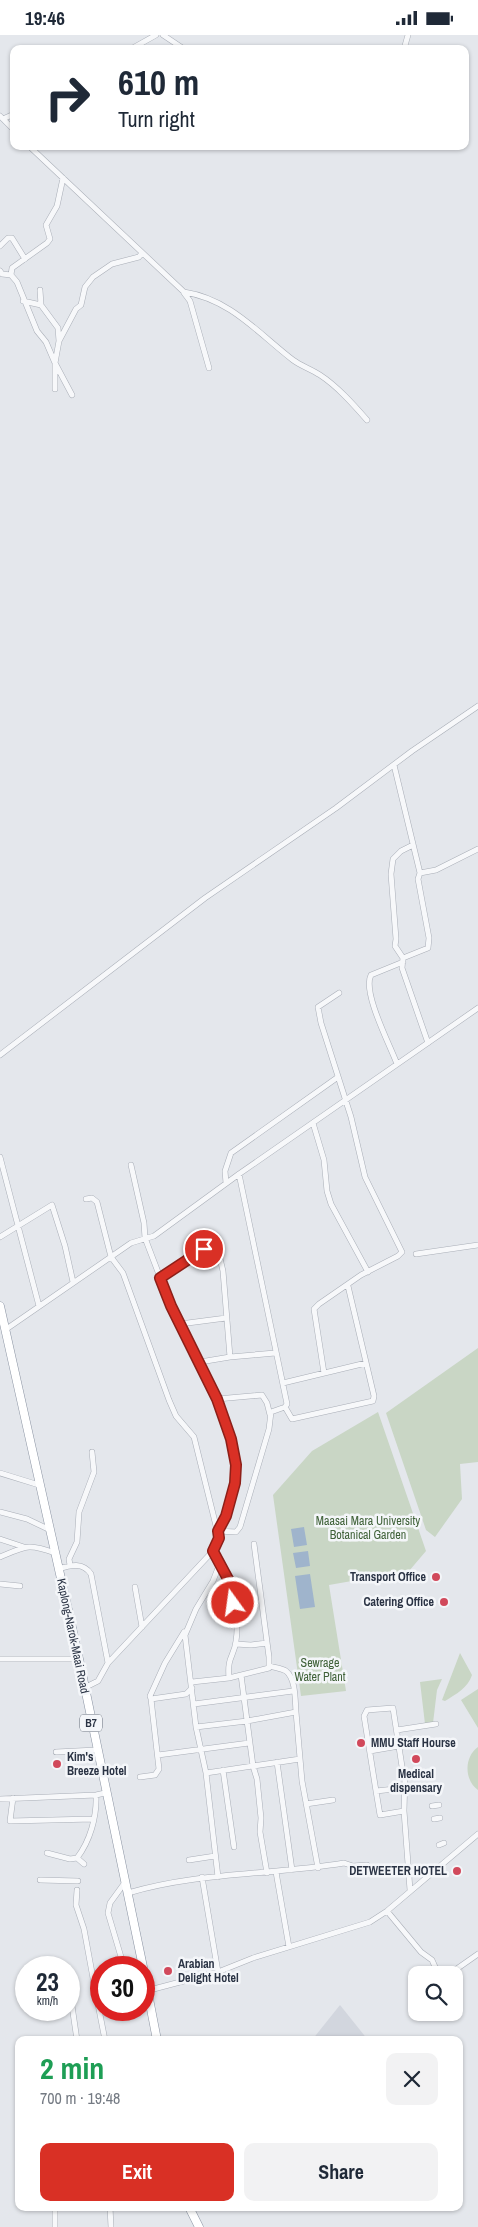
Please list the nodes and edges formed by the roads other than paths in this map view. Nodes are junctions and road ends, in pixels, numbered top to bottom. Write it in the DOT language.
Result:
graph roads {
  1 [pos="156,35"];
  2 [pos="163,35"];
  3 [pos="138,45"];
  4 [pos="178,45"];
  5 [pos="33,150"];
  6 [pos="63,178"];
  7 [pos="0,246"];
  8 [pos="142,253"];
  9 [pos="25,259"];
  10 [pos="0,271"];
  11 [pos="11,275"];
  12 [pos="40,291"];
  13 [pos="184,292"];
  14 [pos="23,301"];
  15 [pos="41,305"];
  16 [pos="59,341"];
  17 [pos="55,363"];
  18 [pos="209,368"];
  19 [pos="55,389"];
  20 [pos="72,395"];
  21 [pos="367,420"];
  22 [pos="478,706"];
  23 [pos="394,765"];
  24 [pos="413,845"];
  25 [pos="478,849"];
  26 [pos="420,873"];
  27 [pos="403,960"];
  28 [pos="339,993"];
  29 [pos="478,1008"];
  30 [pos="428,1043"];
  31 [pos="0,1055"];
  32 [pos="396,1064"];
  33 [pos="338,1077"];
  34 [pos="346,1099"];
  35 [pos="313,1123"];
  36 [pos="0,1157"];
  37 [pos="0,1161"];
  38 [pos="131,1165"];
  39 [pos="239,1173"];
  40 [pos="226,1183"];
  41 [pos="86,1199"];
  42 [pos="17,1227"];
  43 [pos="0,1237"];
  44 [pos="145,1238"];
  45 [pos="478,1245"];
  46 [pos="416,1254"];
  47 [pos="111,1257"];
  48 [pos="368,1272"];
  49 [pos="160,1278"];
  50 [pos="73,1282"];
  51 [pos="348,1286"];
  52 [pos="0,1306"];
  53 [pos="39,1306"];
  54 [pos="226,1318"];
  55 [pos="180,1324"];
  56 [pos="5,1330"];
  57 [pos="275,1353"];
  58 [pos="230,1357"];
  59 [pos="200,1362"];
  60 [pos="366,1363"];
  61 [pos="324,1373"];
  62 [pos="283,1383"];
  63 [pos="217,1399"];
  64 [pos="285,1407"];
  65 [pos="270,1415"];
  66 [pos="92,1452"];
  67 [pos="0,1473"];
  68 [pos="39,1485"];
  69 [pos="0,1512"];
  70 [pos="48,1529"];
  71 [pos="218,1531"];
  72 [pos="0,1539"];
  73 [pos="254,1544"];
  74 [pos="24,1547"];
  75 [pos="213,1551"];
  76 [pos="55,1553"];
  77 [pos="0,1557"];
  78 [pos="220,1563"];
  79 [pos="70,1565"];
  80 [pos="58,1569"];
  81 [pos="0,1584"];
  82 [pos="20,1586"];
  83 [pos="135,1587"];
  84 [pos="142,1627"];
  85 [pos="186,1629"];
  86 [pos="267,1643"];
  87 [pos="236,1644"];
  88 [pos="0,1659"];
  89 [pos="79,1659"];
  90 [pos="108,1663"];
  91 [pos="270,1666"];
  92 [pos="241,1675"];
  93 [pos="228,1678"];
  94 [pos="192,1682"];
  95 [pos="84,1688"];
  96 [pos="192,1688"];
  97 [pos="294,1691"];
  98 [pos="244,1698"];
  99 [pos="151,1699"];
  100 [pos="194,1704"];
  101 [pos="296,1712"];
  102 [pos="246,1721"];
  103 [pos="436,1724"];
  104 [pos="196,1727"];
  105 [pos="397,1730"];
  106 [pos="250,1743"];
  107 [pos="399,1746"];
  108 [pos="96,1749"];
  109 [pos="200,1750"];
  110 [pos="370,1751"];
  111 [pos="56,1752"];
  112 [pos="158,1755"];
  113 [pos="300,1759"];
  114 [pos="277,1762"];
  115 [pos="253,1766"];
  116 [pos="224,1770"];
  117 [pos="206,1773"];
  118 [pos="427,1774"];
  119 [pos="405,1775"];
  120 [pos="140,1777"];
  121 [pos="404,1787"];
  122 [pos="376,1791"];
  123 [pos="106,1793"];
  124 [pos="96,1795"];
  125 [pos="12,1798"];
  126 [pos="0,1799"];
  127 [pos="333,1800"];
  128 [pos="306,1804"];
  129 [pos="439,1805"];
  130 [pos="432,1806"];
  131 [pos="404,1811"];
  132 [pos="440,1818"];
  133 [pos="93,1819"];
  134 [pos="434,1819"];
  135 [pos="478,1834"];
  136 [pos="234,1847"];
  137 [pos="47,1853"];
  138 [pos="215,1856"];
  139 [pos="77,1858"];
  140 [pos="189,1860"];
  141 [pos="84,1864"];
  142 [pos="367,1865"];
  143 [pos="318,1867"];
  144 [pos="292,1870"];
  145 [pos="276,1872"];
  146 [pos="267,1873"];
  147 [pos="202,1877"];
  148 [pos="218,1877"];
  149 [pos="40,1880"];
  150 [pos="78,1881"];
  151 [pos="126,1881"];
  152 [pos="77,1890"];
  153 [pos="410,1890"];
  154 [pos="128,1893"];
  155 [pos="387,1911"];
  156 [pos="289,1947"];
  157 [pos="478,1954"];
  158 [pos="90,1956"];
  159 [pos="121,1956"];
  160 [pos="141,1956"];
  161 [pos="435,1966"];
  162 [pos="461,1966"];
  163 [pos="218,1972"];
  164 [pos="155,1989"];
  165 [pos="75,2021"];
  166 [pos="102,2021"];
  167 [pos="153,2021"];
  168 [pos="77,2036"];
  169 [pos="104,2036"];
  170 [pos="156,2036"];
  171 [pos="55,2211"];
  172 [pos="110,2211"];
  173 [pos="191,2211"];
  174 [pos="55,2227"];
  175 [pos="110,2227"];
  176 [pos="199,2227"];
  1 -- 3 [label="street"];
  2 -- 4 [label="street"];
  5 -- 6 [label="street"];
  6 -- 8 [label="street"];
  6 -- 9 [label="street"];
  7 -- 9 [label="street"];
  8 -- 13 [label="street"];
  8 -- 16 [label="street"];
  9 -- 11 [label="street"];
  10 -- 11 [label="street"];
  11 -- 14 [label="street"];
  12 -- 15 [label="street"];
  13 -- 18 [label="street"];
  13 -- 21 [label="street"];
  14 -- 15 [label="street"];
  14 -- 17 [label="street"];
  15 -- 16 [label="street"];
  16 -- 17 [label="street"];
  17 -- 19 [label="street"];
  17 -- 20 [label="street"];
  22 -- 23 [label="street"];
  23 -- 24 [label="street"];
  23 -- 31 [label="street"];
  24 -- 26 [label="street"];
  24 -- 27 [label="street"];
  25 -- 26 [label="street"];
  26 -- 27 [label="street"];
  27 -- 30 [label="street"];
  27 -- 32 [label="street"];
  28 -- 33 [label="street"];
  29 -- 30 [label="street"];
  30 -- 32 [label="street"];
  32 -- 34 [label="street"];
  33 -- 34 [label="street"];
  33 -- 40 [label="street"];
  34 -- 35 [label="street"];
  34 -- 48 [label="street"];
  35 -- 39 [label="street"];
  35 -- 48 [label="street"];
  36 -- 37 [label="street"];
  37 -- 42 [label="street"];
  38 -- 44 [label="street"];
  39 -- 40 [label="street"];
  39 -- 57 [label="street"];
  40 -- 44 [label="street"];
  41 -- 47 [label="street"];
  42 -- 43 [label="street"];
  42 -- 50 [label="street"];
  42 -- 53 [label="street"];
  44 -- 47 [label="street"];
  44 -- 49 [label="street"];
  45 -- 46 [label="street"];
  47 -- 50 [label="street"];
  47 -- 71 [label="street"];
  48 -- 51 [label="street"];
  49 -- 54 [label="street"];
  49 -- 55 [label="street"];
  50 -- 53 [label="street"];
  51 -- 60 [label="street"];
  51 -- 61 [label="street"];
  52 -- 56 [label="highway, Kaplong-Narok-Maai Road / B7"];
  53 -- 56 [label="street"];
  54 -- 55 [label="street"];
  54 -- 58 [label="street"];
  55 -- 59 [label="street"];
  56 -- 68 [label="highway, Kaplong-Narok-Maai Road / B7"];
  57 -- 58 [label="street"];
  57 -- 62 [label="street"];
  58 -- 59 [label="street"];
  59 -- 63 [label="street"];
  60 -- 61 [label="street"];
  60 -- 64 [label="street"];
  61 -- 62 [label="street"];
  62 -- 64 [label="street"];
  63 -- 65 [label="street"];
  63 -- 71 [label="street"];
  64 -- 65 [label="street"];
  65 -- 71 [label="street"];
  66 -- 79 [label="street"];
  67 -- 68 [label="street"];
  68 -- 70 [label="highway, Kaplong-Narok-Maai Road / B7"];
  69 -- 70 [label="street"];
  70 -- 76 [label="highway, Kaplong-Narok-Maai Road / B7"];
  71 -- 75 [label="street"];
  72 -- 74 [label="street"];
  73 -- 86 [label="street"];
  74 -- 76 [label="street"];
  74 -- 77 [label="street"];
  75 -- 78 [label="street"];
  75 -- 84 [label="street"];
  76 -- 80 [label="highway, Kaplong-Narok-Maai Road / B7"];
  78 -- 85 [label="street"];
  78 -- 87 [label="street"];
  79 -- 80 [label="street"];
  79 -- 90 [label="street"];
  80 -- 89 [label="highway, Kaplong-Narok-Maai Road / B7"];
  81 -- 82 [label="street"];
  83 -- 84 [label="street"];
  84 -- 90 [label="street"];
  85 -- 94 [label="street"];
  85 -- 99 [label="street"];
  86 -- 87 [label="street"];
  86 -- 91 [label="street"];
  87 -- 93 [label="street"];
  88 -- 89 [label="street"];
  89 -- 95 [label="highway, Kaplong-Narok-Maai Road / B7"];
  90 -- 95 [label="street"];
  91 -- 92 [label="street"];
  91 -- 97 [label="street"];
  92 -- 93 [label="street"];
  92 -- 98 [label="street"];
  93 -- 94 [label="street"];
  94 -- 96 [label="street"];
  95 -- 108 [label="highway, Kaplong-Narok-Maai Road / B7"];
  96 -- 99 [label="street"];
  96 -- 100 [label="street"];
  97 -- 98 [label="street"];
  97 -- 101 [label="street"];
  98 -- 100 [label="street"];
  98 -- 102 [label="street"];
  99 -- 112 [label="street"];
  100 -- 104 [label="street"];
  101 -- 102 [label="street"];
  101 -- 113 [label="street"];
  102 -- 104 [label="street"];
  102 -- 106 [label="street"];
  103 -- 105 [label="street"];
  104 -- 109 [label="street"];
  105 -- 107 [label="street"];
  105 -- 110 [label="street"];
  106 -- 109 [label="street"];
  106 -- 115 [label="street"];
  107 -- 110 [label="street"];
  107 -- 119 [label="street"];
  108 -- 111 [label="street"];
  108 -- 123 [label="highway, Kaplong-Narok-Maai Road / B7"];
  109 -- 112 [label="street"];
  109 -- 117 [label="street"];
  110 -- 122 [label="street"];
  112 -- 120 [label="street"];
  113 -- 114 [label="street"];
  113 -- 128 [label="street"];
  114 -- 115 [label="street"];
  114 -- 144 [label="street"];
  115 -- 116 [label="street"];
  115 -- 146 [label="street"];
  116 -- 117 [label="street"];
  116 -- 136 [label="street"];
  117 -- 138 [label="street"];
  118 -- 119 [label="street"];
  119 -- 121 [label="street"];
  121 -- 122 [label="street"];
  121 -- 131 [label="street"];
  122 -- 131 [label="street"];
  123 -- 124 [label="street"];
  123 -- 151 [label="highway, Kaplong-Narok-Maai Road / B7"];
  124 -- 125 [label="street"];
  124 -- 133 [label="street"];
  125 -- 126 [label="street"];
  125 -- 133 [label="street"];
  127 -- 128 [label="street"];
  128 -- 143 [label="street"];
  129 -- 130 [label="street"];
  131 -- 153 [label="street"];
  132 -- 134 [label="street"];
  133 -- 139 [label="street"];
  135 -- 153 [label="street"];
  137 -- 139 [label="street"];
  138 -- 140 [label="street"];
  138 -- 148 [label="street"];
  139 -- 141 [label="street"];
  142 -- 143 [label="street"];
  143 -- 144 [label="street"];
  144 -- 145 [label="street"];
  145 -- 146 [label="street"];
  145 -- 156 [label="street"];
  146 -- 148 [label="street"];
  147 -- 148 [label="street"];
  147 -- 154 [label="street"];
  147 -- 163 [label="street"];
  149 -- 150 [label="street"];
  151 -- 154 [label="highway, Kaplong-Narok-Maai Road / B7"];
  151 -- 159 [label="street"];
  152 -- 158 [label="street"];
  153 -- 155 [label="street"];
  154 -- 160 [label="highway, Kaplong-Narok-Maai Road / B7"];
  155 -- 156 [label="street"];
  155 -- 161 [label="street"];
  156 -- 163 [label="street"];
  157 -- 162 [label="street"];
  163 -- 164 [label="street"];
  165 -- 168 [label="street"];
  166 -- 169 [label="street"];
  167 -- 170 [label="highway"];
  171 -- 174 [label="street"];
  172 -- 175 [label="street"];
  173 -- 176 [label="highway"];
}
